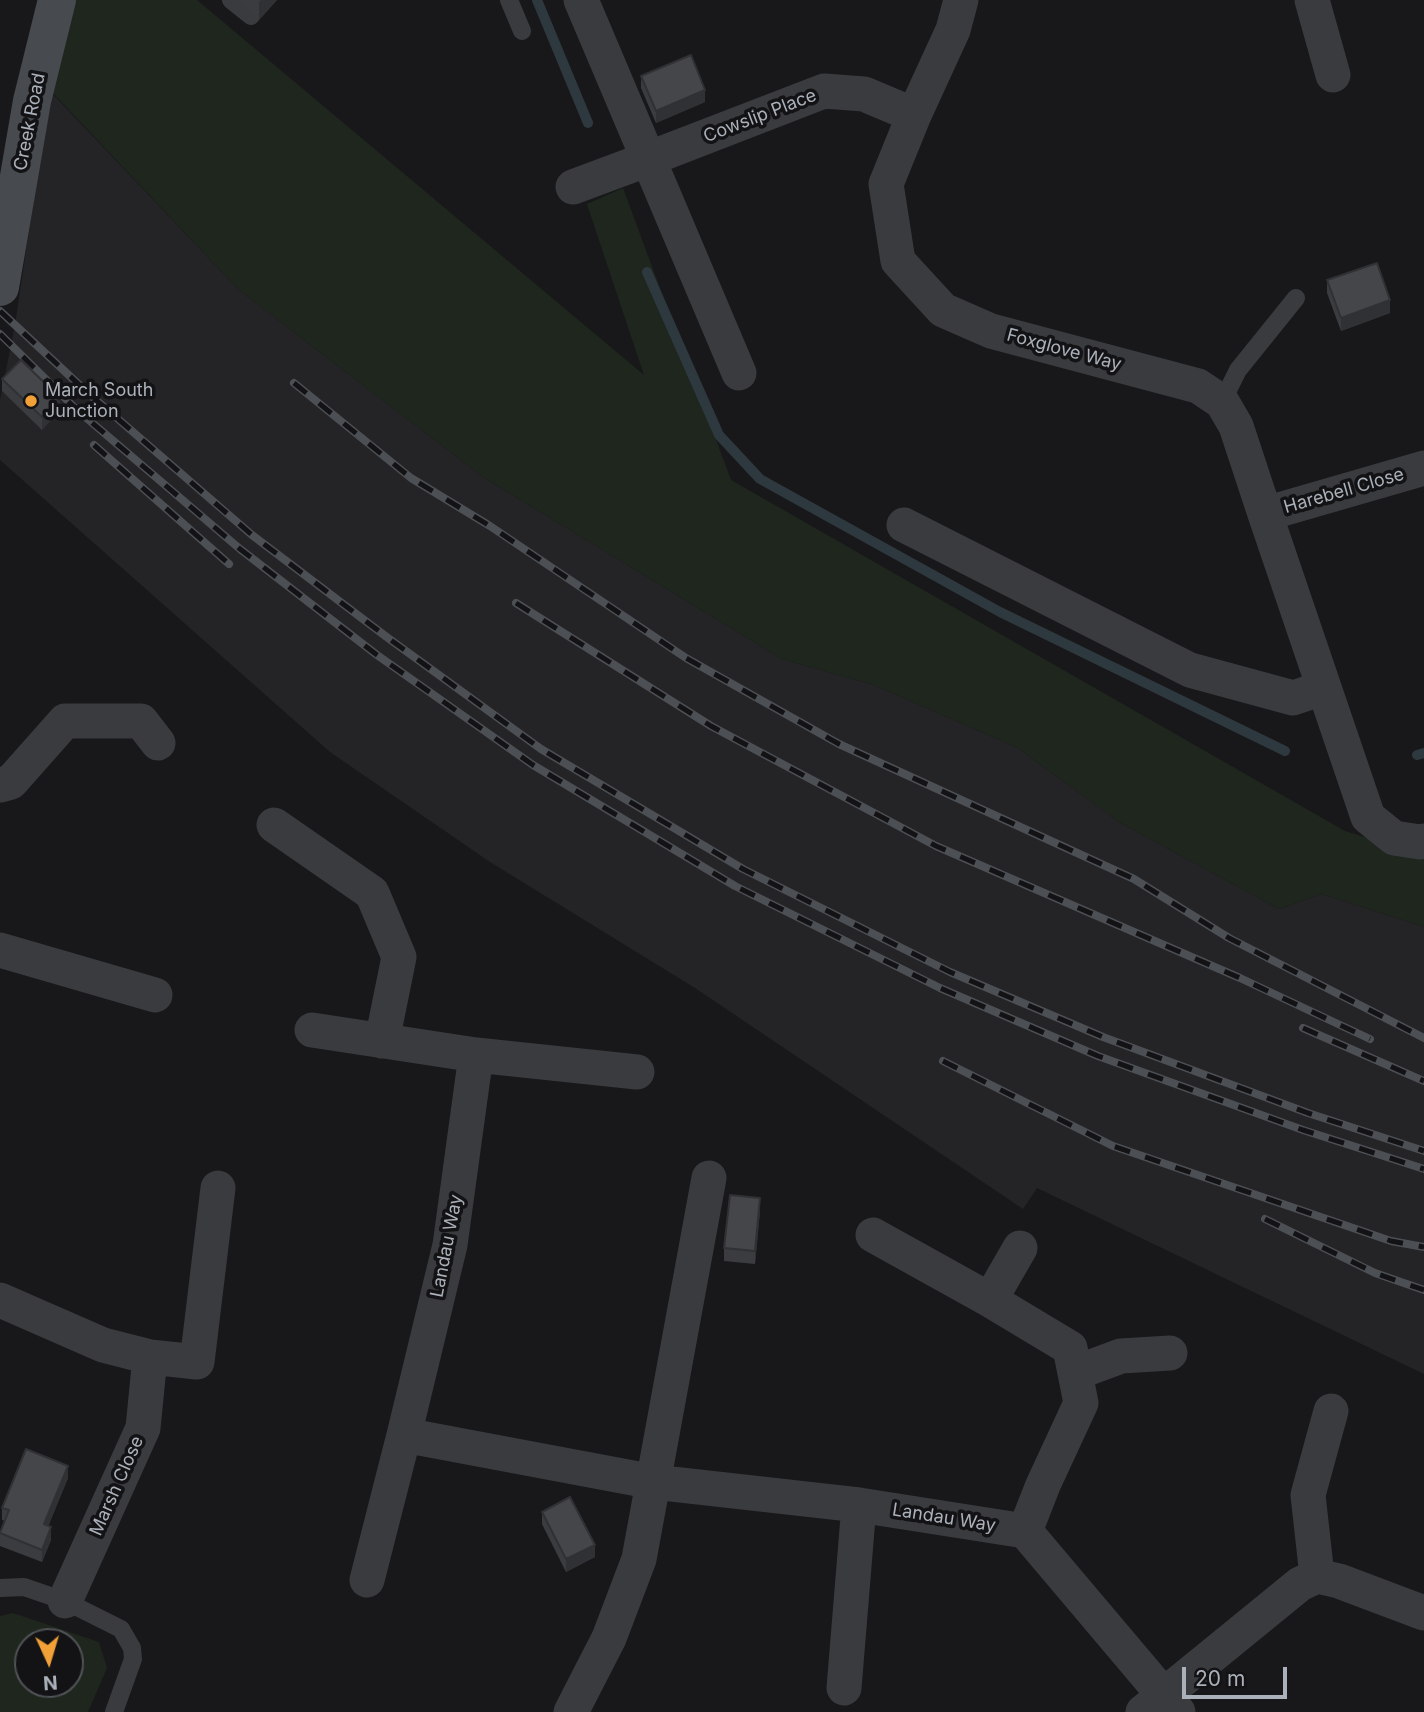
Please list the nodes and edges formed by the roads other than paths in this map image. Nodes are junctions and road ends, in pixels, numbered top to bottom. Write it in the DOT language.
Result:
graph roads {
  1 [pos="57,0"];
  2 [pos="231,0"];
  3 [pos="509,0"];
  4 [pos="581,0"];
  5 [pos="961,0"];
  6 [pos="1312,0"];
  7 [pos="251,16"];
  8 [pos="522,31"];
  9 [pos="1334,75"];
  10 [pos="914,115"];
  11 [pos="648,159"];
  12 [pos="573,187"];
  13 [pos="0,287"];
  14 [pos="1296,298"];
  15 [pos="739,373"];
  16 [pos="1222,402"];
  17 [pos="1424,468"];
  18 [pos="1265,514"];
  19 [pos="904,524"];
  20 [pos="1323,688"];
  21 [pos="158,743"];
  22 [pos="0,785"];
  23 [pos="274,825"];
  24 [pos="1424,841"];
  25 [pos="0,950"];
  26 [pos="155,995"];
  27 [pos="312,1030"];
  28 [pos="382,1041"];
  29 [pos="476,1055"];
  30 [pos="637,1072"];
  31 [pos="709,1178"];
  32 [pos="218,1188"];
  33 [pos="873,1235"];
  34 [pos="1020,1248"];
  35 [pos="0,1300"];
  36 [pos="990,1300"];
  37 [pos="1170,1353"];
  38 [pos="150,1357"];
  39 [pos="1075,1373"];
  40 [pos="1331,1411"];
  41 [pos="404,1435"];
  42 [pos="654,1482"];
  43 [pos="859,1505"];
  44 [pos="1025,1531"];
  45 [pos="1317,1576"];
  46 [pos="367,1580"];
  47 [pos="0,1588"];
  48 [pos="65,1601"];
  49 [pos="1424,1613"];
  50 [pos="844,1688"];
  51 [pos="1161,1707"];
  52 [pos="114,1712"];
  53 [pos="571,1712"];
  1 -- 13 [label="street, Creek Road"];
  2 -- 7 [label="lane"];
  3 -- 8 [label="lane"];
  4 -- 11 [label="street"];
  5 -- 10 [label="street, Foxglove Way"];
  6 -- 9 [label="street"];
  10 -- 11 [label="street, Cowslip Place"];
  10 -- 16 [label="street, Foxglove Way"];
  11 -- 12 [label="street, Cowslip Place"];
  11 -- 15 [label="street"];
  14 -- 16 [label="lane"];
  16 -- 18 [label="street"];
  17 -- 18 [label="street, Harebell Close"];
  18 -- 20 [label="street"];
  19 -- 20 [label="street"];
  20 -- 24 [label="street"];
  21 -- 22 [label="street"];
  23 -- 28 [label="street"];
  25 -- 26 [label="street"];
  27 -- 28 [label="street"];
  28 -- 29 [label="street"];
  29 -- 30 [label="street"];
  29 -- 41 [label="street, Landau Way"];
  31 -- 42 [label="street"];
  32 -- 38 [label="street"];
  33 -- 36 [label="street"];
  34 -- 36 [label="street"];
  35 -- 38 [label="street"];
  36 -- 39 [label="street"];
  37 -- 39 [label="street"];
  38 -- 48 [label="street, Marsh Close"];
  39 -- 44 [label="street"];
  40 -- 45 [label="street"];
  41 -- 42 [label="street, Landau Way"];
  41 -- 46 [label="street, Landau Way"];
  42 -- 43 [label="street, Landau Way"];
  42 -- 53 [label="street"];
  43 -- 44 [label="street, Landau Way"];
  43 -- 50 [label="street"];
  44 -- 51 [label="street"];
  45 -- 49 [label="street"];
  45 -- 51 [label="street"];
  47 -- 48 [label="lane"];
  48 -- 52 [label="lane"];
}
